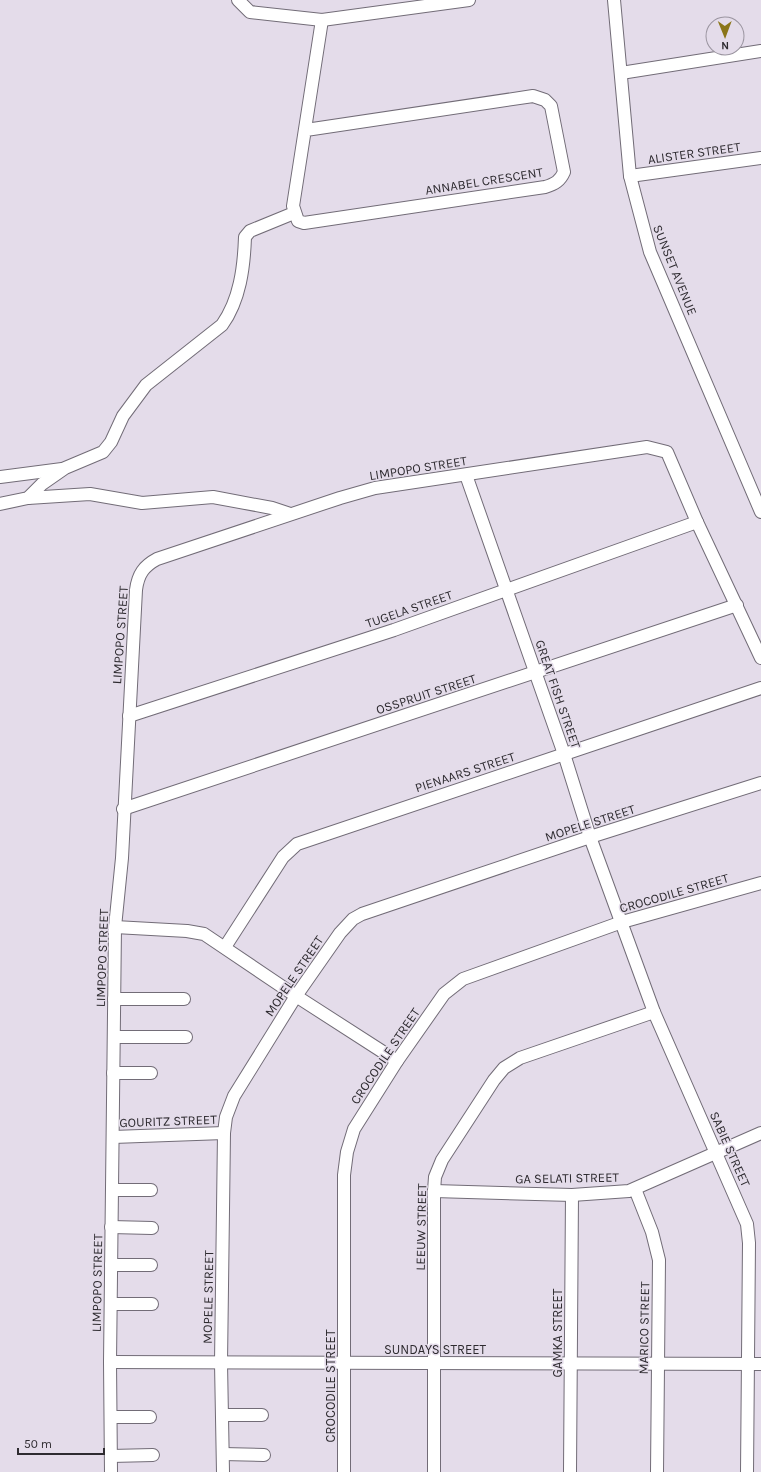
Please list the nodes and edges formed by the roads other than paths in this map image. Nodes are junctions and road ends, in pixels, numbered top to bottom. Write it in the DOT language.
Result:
graph roads {
  1 [pos="469,0"];
  2 [pos="614,0"];
  3 [pos="240,3"];
  4 [pos="322,20"];
  5 [pos="761,51"];
  6 [pos="621,73"];
  7 [pos="306,130"];
  8 [pos="761,158"];
  9 [pos="630,176"];
  10 [pos="294,214"];
  11 [pos="65,468"];
  12 [pos="466,475"];
  13 [pos="0,477"];
  14 [pos="28,498"];
  15 [pos="0,504"];
  16 [pos="761,512"];
  17 [pos="290,514"];
  18 [pos="696,522"];
  19 [pos="506,589"];
  20 [pos="737,605"];
  21 [pos="761,658"];
  22 [pos="536,673"];
  23 [pos="761,688"];
  24 [pos="129,716"];
  25 [pos="564,754"];
  26 [pos="761,783"];
  27 [pos="123,809"];
  28 [pos="590,837"];
  29 [pos="761,883"];
  30 [pos="622,922"];
  31 [pos="115,927"];
  32 [pos="225,947"];
  33 [pos="296,996"];
  34 [pos="114,999"];
  35 [pos="184,999"];
  36 [pos="654,1012"];
  37 [pos="114,1037"];
  38 [pos="186,1037"];
  39 [pos="397,1061"];
  40 [pos="113,1073"];
  41 [pos="151,1073"];
  42 [pos="224,1133"];
  43 [pos="761,1133"];
  44 [pos="113,1137"];
  45 [pos="716,1153"];
  46 [pos="635,1189"];
  47 [pos="112,1190"];
  48 [pos="151,1190"];
  49 [pos="434,1191"];
  50 [pos="572,1195"];
  51 [pos="112,1227"];
  52 [pos="152,1228"];
  53 [pos="111,1265"];
  54 [pos="151,1265"];
  55 [pos="111,1304"];
  56 [pos="152,1304"];
  57 [pos="110,1362"];
  58 [pos="221,1363"];
  59 [pos="345,1363"];
  60 [pos="434,1363"];
  61 [pos="571,1364"];
  62 [pos="657,1364"];
  63 [pos="748,1364"];
  64 [pos="761,1364"];
  65 [pos="222,1415"];
  66 [pos="262,1415"];
  67 [pos="111,1417"];
  68 [pos="150,1417"];
  69 [pos="223,1454"];
  70 [pos="153,1455"];
  71 [pos="264,1455"];
  72 [pos="111,1456"];
  73 [pos="111,1472"];
  74 [pos="223,1472"];
  75 [pos="344,1472"];
  76 [pos="434,1472"];
  77 [pos="570,1472"];
  78 [pos="657,1472"];
  79 [pos="747,1472"];
  1 -- 4 [label="street"];
  2 -- 6 [label="street, SUNSET AVENUE"];
  3 -- 4 [label="street"];
  4 -- 7 [label="street"];
  5 -- 6 [label="street"];
  6 -- 9 [label="street, SUNSET AVENUE"];
  7 -- 10 [label="street"];
  7 -- 10 [label="street, ANNABEL CRESCENT"];
  8 -- 9 [label="street, ALISTER STREET"];
  9 -- 16 [label="street, SUNSET AVENUE"];
  10 -- 11 [label="street"];
  11 -- 13 [label="street"];
  11 -- 14 [label="street"];
  12 -- 17 [label="street, LIMPOPO STREET"];
  12 -- 18 [label="street, LIMPOPO STREET"];
  12 -- 19 [label="street, GREAT FISH STREET"];
  14 -- 15 [label="street"];
  14 -- 17 [label="street"];
  17 -- 24 [label="street, LIMPOPO STREET"];
  18 -- 19 [label="street, TUGELA STREET"];
  18 -- 20 [label="street, LIMPOPO STREET"];
  19 -- 22 [label="street, GREAT FISH STREET"];
  19 -- 24 [label="street, TUGELA STREET"];
  20 -- 21 [label="street, LIMPOPO STREET"];
  20 -- 22 [label="street, OSSPRUIT STREET"];
  22 -- 25 [label="street, GREAT FISH STREET"];
  22 -- 27 [label="street, OSSPRUIT STREET"];
  23 -- 25 [label="street, PIENAARS STREET"];
  24 -- 27 [label="street, LIMPOPO STREET"];
  25 -- 28 [label="street, GREAT FISH STREET"];
  25 -- 32 [label="street, PIENAARS STREET"];
  26 -- 28 [label="street, MOPELE STREET"];
  27 -- 31 [label="street, LIMPOPO STREET"];
  28 -- 30 [label="street, GREAT FISH STREET"];
  28 -- 33 [label="street, MOPELE STREET"];
  29 -- 30 [label="street, CROCODILE STREET"];
  30 -- 36 [label="street, SABIE STREET"];
  30 -- 39 [label="street, CROCODILE STREET"];
  31 -- 32 [label="street"];
  31 -- 34 [label="street, LIMPOPO STREET"];
  32 -- 33 [label="street"];
  33 -- 39 [label="street"];
  33 -- 42 [label="street, MOPELE STREET"];
  34 -- 35 [label="street"];
  34 -- 37 [label="street, LIMPOPO STREET"];
  36 -- 45 [label="street, SABIE STREET"];
  36 -- 49 [label="street, LEEUW STREET"];
  37 -- 38 [label="street"];
  37 -- 40 [label="street, LIMPOPO STREET"];
  39 -- 59 [label="street, CROCODILE STREET"];
  40 -- 41 [label="street"];
  40 -- 44 [label="street, LIMPOPO STREET"];
  42 -- 44 [label="street, GOURITZ STREET"];
  42 -- 58 [label="street, MOPELE STREET"];
  43 -- 45 [label="street, GA SELATI STREET"];
  44 -- 47 [label="street, LIMPOPO STREET"];
  45 -- 46 [label="street, GA SELATI STREET"];
  45 -- 63 [label="street, SABIE STREET"];
  46 -- 50 [label="street, GA SELATI STREET"];
  46 -- 62 [label="street, MARICO STREET"];
  47 -- 48 [label="street"];
  47 -- 51 [label="street, LIMPOPO STREET"];
  49 -- 50 [label="street, GA SELATI STREET"];
  49 -- 60 [label="street, LEEUW STREET"];
  50 -- 61 [label="street, GAMKA STREET"];
  51 -- 52 [label="street"];
  51 -- 53 [label="street, LIMPOPO STREET"];
  53 -- 54 [label="street"];
  53 -- 55 [label="street, LIMPOPO STREET"];
  55 -- 56 [label="street"];
  55 -- 57 [label="street, LIMPOPO STREET"];
  57 -- 58 [label="street, SUNDAYS STREET"];
  57 -- 67 [label="street, LIMPOPO STREET"];
  58 -- 59 [label="street, SUNDAYS STREET"];
  58 -- 65 [label="street, MOPELE STREET"];
  59 -- 60 [label="street, SUNDAYS STREET"];
  59 -- 75 [label="street, CROCODILE STREET"];
  60 -- 61 [label="street, SUNDAYS STREET"];
  60 -- 76 [label="street, LEEUW STREET"];
  61 -- 62 [label="street, SUNDAYS STREET"];
  61 -- 77 [label="street, GAMKA STREET"];
  62 -- 63 [label="street, SUNDAYS STREET"];
  62 -- 78 [label="street, MARICO STREET"];
  63 -- 64 [label="street, SUNDAYS STREET"];
  63 -- 79 [label="street, SABIE STREET"];
  65 -- 66 [label="street"];
  65 -- 69 [label="street, MOPELE STREET"];
  67 -- 68 [label="street"];
  67 -- 72 [label="street, LIMPOPO STREET"];
  69 -- 71 [label="street"];
  69 -- 74 [label="street, MOPELE STREET"];
  70 -- 72 [label="street"];
  72 -- 73 [label="street, LIMPOPO STREET"];
}
